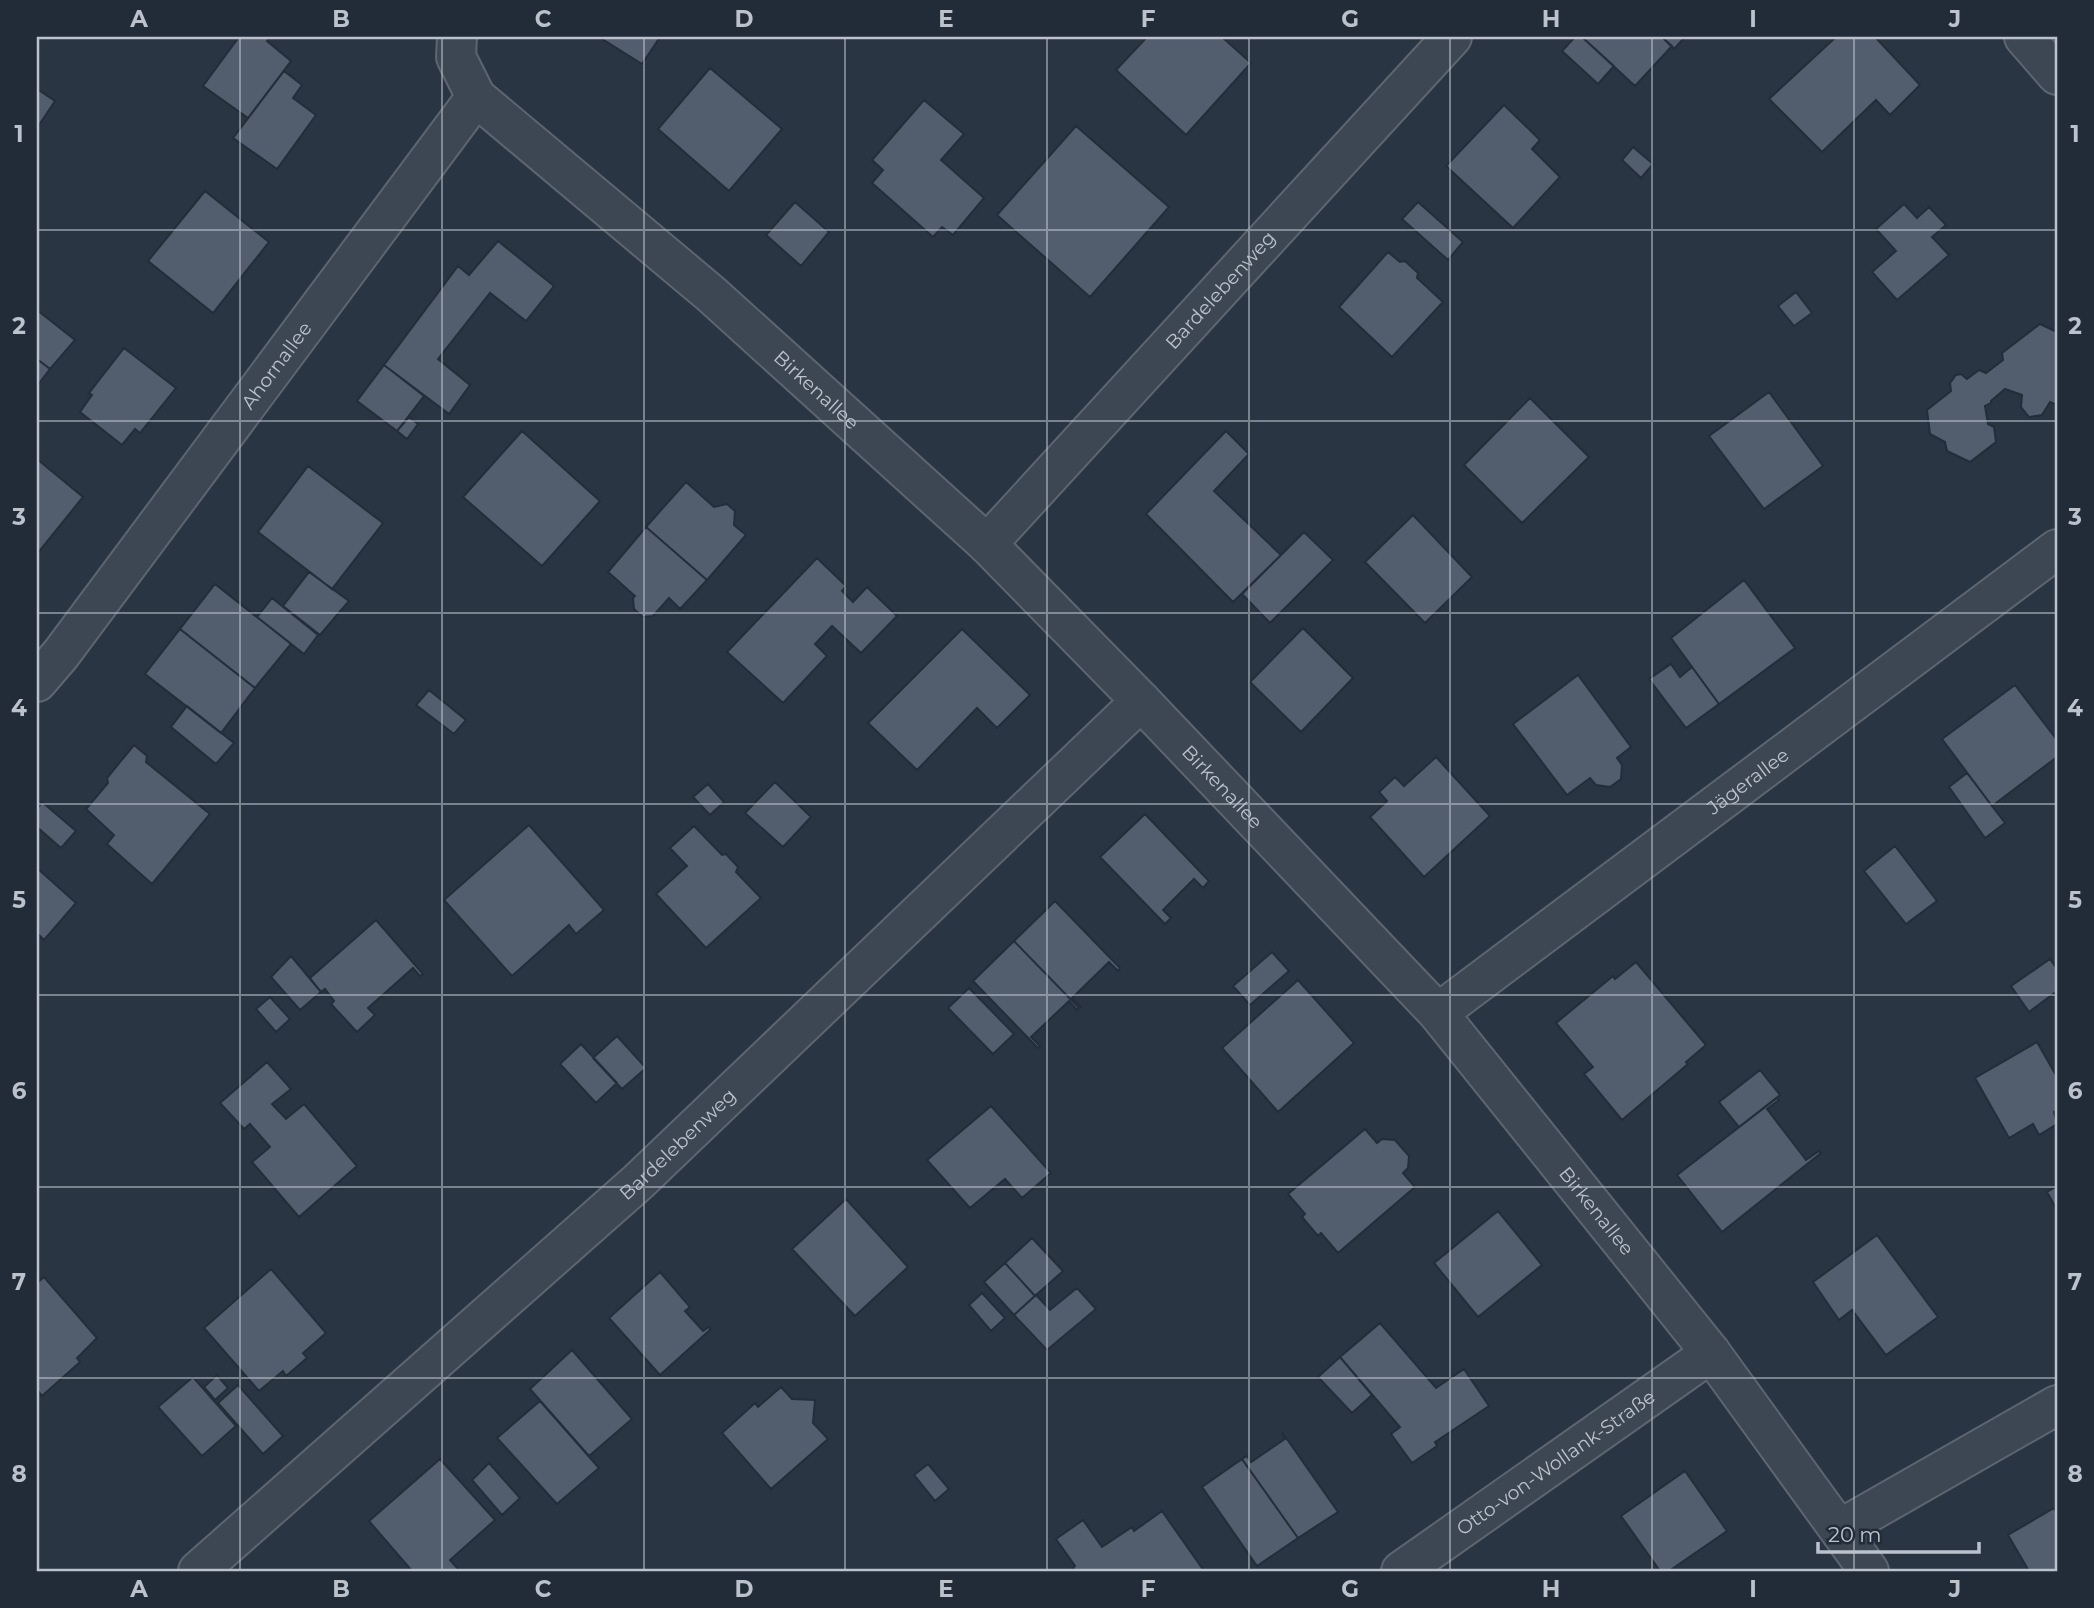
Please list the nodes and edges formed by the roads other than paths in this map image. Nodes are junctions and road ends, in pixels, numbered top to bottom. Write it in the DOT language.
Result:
graph roads {
  1 [pos="457,37"];
  2 [pos="1451,37"];
  3 [pos="2024,37"];
  4 [pos="2057,75"];
  5 [pos="475,97"];
  6 [pos="987,544"];
  7 [pos="2057,549"];
  8 [pos="37,682"];
  9 [pos="1140,701"];
  10 [pos="1438,1013"];
  11 [pos="1711,1353"];
  12 [pos="2057,1405"];
  13 [pos="1840,1529"];
  14 [pos="198,1571"];
  15 [pos="1401,1571"];
  16 [pos="1869,1571"];
  1 -- 5 [label="street"];
  2 -- 6 [label="street, Bardelebenweg"];
  3 -- 4 [label="street"];
  5 -- 6 [label="street, Birkenallee"];
  5 -- 8 [label="street, Ahornallee"];
  6 -- 9 [label="street, Birkenallee"];
  7 -- 10 [label="street, Jägerallee"];
  9 -- 10 [label="street, Birkenallee"];
  9 -- 14 [label="street, Bardelebenweg"];
  10 -- 11 [label="street, Birkenallee"];
  11 -- 13 [label="street, Birkenallee"];
  11 -- 15 [label="street, Otto-von-Wollank-Straße"];
  12 -- 13 [label="street"];
  13 -- 16 [label="street, Birkenallee"];
}
